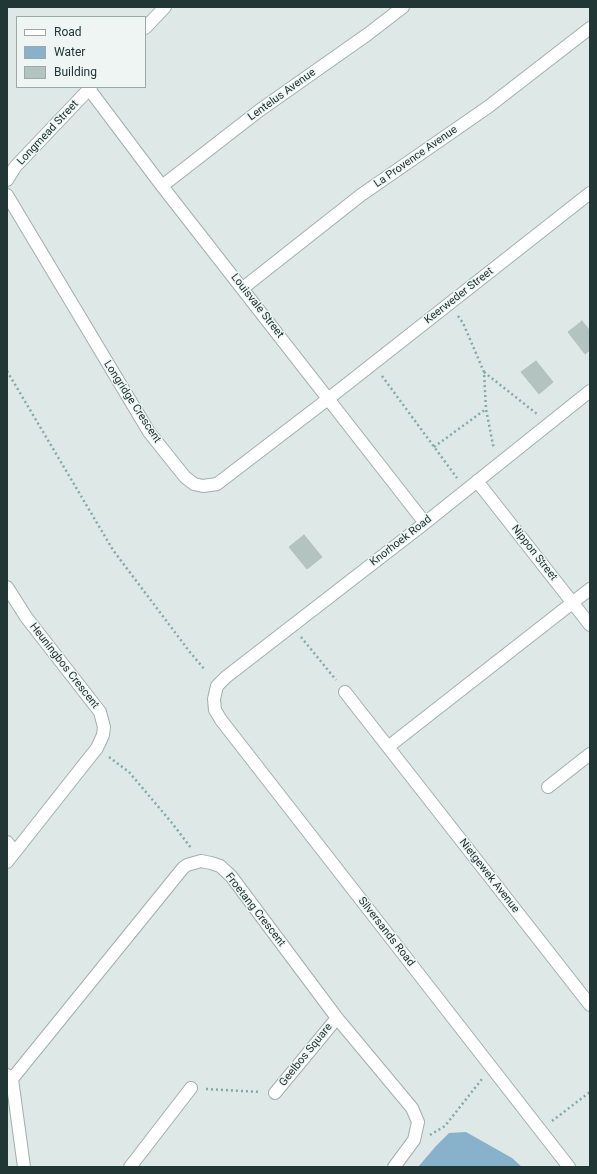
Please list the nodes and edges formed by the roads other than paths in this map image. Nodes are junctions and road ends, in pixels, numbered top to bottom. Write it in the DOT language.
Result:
graph roads {
  1 [pos="165,7"];
  2 [pos="403,7"];
  3 [pos="146,27"];
  4 [pos="590,28"];
  5 [pos="90,88"];
  6 [pos="7,180"];
  7 [pos="162,186"];
  8 [pos="590,193"];
  9 [pos="7,195"];
  10 [pos="243,288"];
  11 [pos="590,391"];
  12 [pos="328,399"];
  13 [pos="477,481"];
  14 [pos="425,523"];
  15 [pos="7,587"];
  16 [pos="590,589"];
  17 [pos="572,603"];
  18 [pos="590,625"];
  19 [pos="215,692"];
  20 [pos="345,692"];
  21 [pos="388,747"];
  22 [pos="590,754"];
  23 [pos="548,787"];
  24 [pos="7,842"];
  25 [pos="15,852"];
  26 [pos="7,862"];
  27 [pos="590,1005"];
  28 [pos="336,1018"];
  29 [pos="10,1077"];
  30 [pos="191,1088"];
  31 [pos="275,1093"];
  32 [pos="24,1167"];
  33 [pos="130,1167"];
  34 [pos="394,1167"];
  35 [pos="569,1167"];
  1 -- 3 [label="street"];
  2 -- 7 [label="street, Lentelus Avenue"];
  4 -- 10 [label="street, La Provence Avenue"];
  5 -- 6 [label="street, Longmead Street"];
  5 -- 7 [label="street, Louisvale Street"];
  7 -- 10 [label="street, Louisvale Street"];
  8 -- 12 [label="street, Keerweder Street"];
  9 -- 12 [label="street, Longridge Crescent"];
  10 -- 12 [label="street, Louisvale Street"];
  11 -- 13 [label="street, Knorhoek Road"];
  12 -- 14 [label="street, Louisvale Street"];
  13 -- 14 [label="street, Knorhoek Road"];
  13 -- 17 [label="street, Nippon Street"];
  14 -- 19 [label="street, Knorhoek Road"];
  15 -- 25 [label="street, Heuningbos Crescent"];
  16 -- 17 [label="street"];
  17 -- 18 [label="street, Nippon Street"];
  17 -- 21 [label="street"];
  19 -- 35 [label="street, Silversands Road"];
  20 -- 21 [label="street, Nietgewek Avenue"];
  21 -- 27 [label="street, Nietgewek Avenue"];
  22 -- 23 [label="street"];
  24 -- 25 [label="street"];
  25 -- 26 [label="street, Heuningbos Crescent"];
  28 -- 29 [label="street, Froetang Crescent"];
  28 -- 31 [label="street, Geelbos Square"];
  28 -- 34 [label="street, Froetang Crescent"];
  29 -- 32 [label="street"];
  30 -- 33 [label="street"];
}
